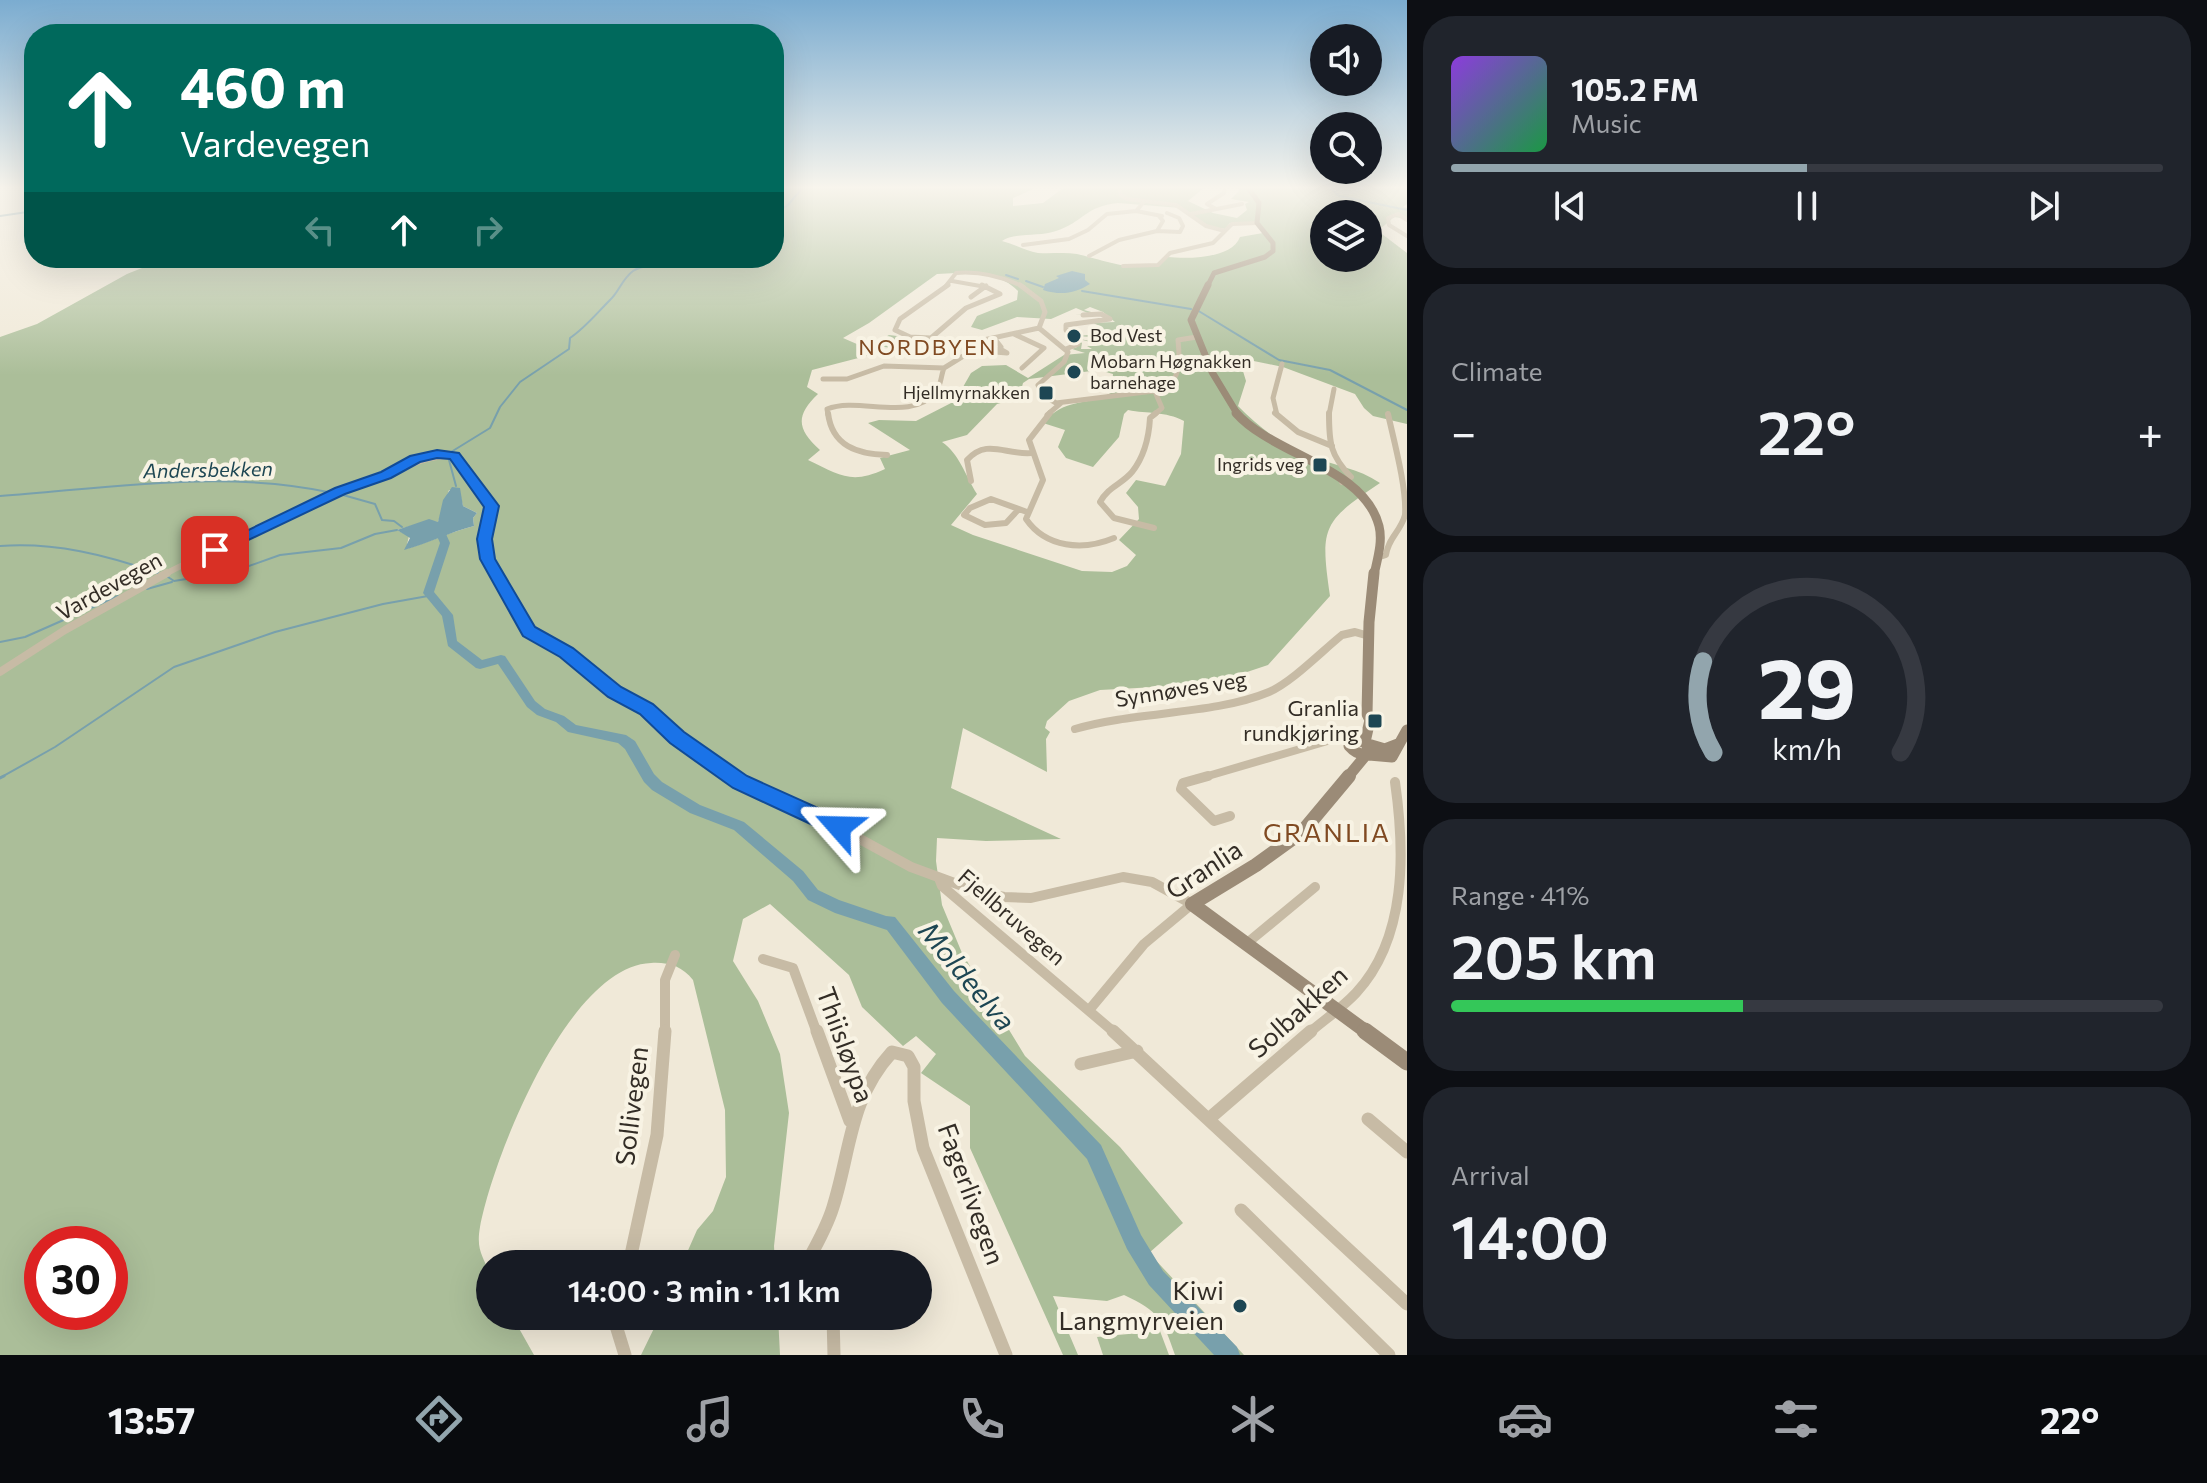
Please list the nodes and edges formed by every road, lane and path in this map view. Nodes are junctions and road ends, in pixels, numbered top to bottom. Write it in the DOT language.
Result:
graph roads {
  1 [pos="1102,249"];
  2 [pos="1186,249"];
  3 [pos="1273,249"];
  4 [pos="1089,256"];
  5 [pos="1123,266"];
  6 [pos="951,283"];
  7 [pos="986,286"];
  8 [pos="971,297"];
  9 [pos="1083,315"];
  10 [pos="1039,328"];
  11 [pos="1014,334"];
  12 [pos="1069,335"];
  13 [pos="1197,337"];
  14 [pos="994,338"];
  15 [pos="1000,349"];
  16 [pos="1066,349"];
  17 [pos="1081,349"];
  18 [pos="1282,364"];
  19 [pos="944,368"];
  20 [pos="1022,368"];
  21 [pos="823,379"];
  22 [pos="1334,389"];
  23 [pos="1156,394"];
  24 [pos="1061,403"];
  25 [pos="1388,414"];
  26 [pos="1332,446"];
  27 [pos="1031,453"];
  28 [pos="887,455"];
  29 [pos="971,481"];
  30 [pos="1342,482"];
  31 [pos="1018,510"];
  32 [pos="1027,512"];
  33 [pos="1154,528"];
  34 [pos="1114,538"];
  35 [pos="1377,558"];
  36 [pos="504,587"];
  37 [pos="1369,636"];
  38 [pos="0,672"];
  39 [pos="1075,729"];
  40 [pos="1407,730"];
  41 [pos="1359,747"];
  42 [pos="1395,782"];
  43 [pos="1230,816"];
  44 [pos="939,878"];
  45 [pos="1315,887"];
  46 [pos="1192,904"];
  47 [pos="1246,944"];
  48 [pos="675,955"];
  49 [pos="763,959"];
  50 [pos="1090,1009"];
  51 [pos="1336,1010"];
  52 [pos="1137,1051"];
  53 [pos="1407,1062"];
  54 [pos="1081,1064"];
  55 [pos="1211,1117"];
  56 [pos="1368,1119"];
  57 [pos="850,1122"];
  58 [pos="1407,1152"];
  59 [pos="1241,1210"];
  60 [pos="632,1250"];
  61 [pos="813,1250"];
  62 [pos="1407,1304"];
  63 [pos="617,1330"];
  64 [pos="833,1330"];
  65 [pos="625,1355"];
  66 [pos="834,1355"];
  67 [pos="1006,1355"];
  68 [pos="1389,1355"];
  1 -- 4 [label="street"];
  2 -- 5 [label="street"];
  3 -- 13 [label="street"];
  6 -- 7 [label="street"];
  6 -- 7 [label="street"];
  6 -- 10 [label="street"];
  7 -- 8 [label="street"];
  9 -- 12 [label="street"];
  10 -- 11 [label="street"];
  10 -- 16 [label="street"];
  11 -- 14 [label="street"];
  11 -- 20 [label="street"];
  12 -- 16 [label="street"];
  12 -- 17 [label="street"];
  13 -- 23 [label="street"];
  13 -- 30 [label="street"];
  14 -- 15 [label="street"];
  14 -- 19 [label="street"];
  16 -- 24 [label="street"];
  18 -- 26 [label="street"];
  19 -- 21 [label="street"];
  19 -- 28 [label="street"];
  22 -- 26 [label="street"];
  23 -- 24 [label="street"];
  23 -- 33 [label="street"];
  24 -- 27 [label="street"];
  25 -- 35 [label="street"];
  26 -- 30 [label="street"];
  27 -- 29 [label="street"];
  27 -- 32 [label="street"];
  30 -- 35 [label="street"];
  31 -- 31 [label="street"];
  31 -- 32 [label="street"];
  32 -- 34 [label="street"];
  35 -- 37 [label="street"];
  36 -- 38 [label="street, Vardevegen"];
  36 -- 44 [label="street, Fjellbruvegen"];
  37 -- 39 [label="street, Synnøves veg"];
  37 -- 41 [label="street"];
  40 -- 41 [label="street"];
  41 -- 43 [label="street"];
  41 -- 46 [label="street, Granlia"];
  42 -- 51 [label="street, Solbakken"];
  44 -- 46 [label="street"];
  44 -- 50 [label="street, Fjellbruvegen"];
  45 -- 47 [label="street"];
  46 -- 47 [label="street"];
  46 -- 50 [label="street, Granlia"];
  47 -- 51 [label="street"];
  48 -- 60 [label="street, Sollivegen"];
  49 -- 57 [label="street, Thiisløypa"];
  50 -- 52 [label="street, Fjellbruvegen"];
  51 -- 53 [label="street"];
  51 -- 55 [label="street, Solbakken"];
  52 -- 54 [label="street"];
  52 -- 55 [label="street, Fjellbruvegen"];
  55 -- 62 [label="street, Fjellbruvegen"];
  56 -- 58 [label="street"];
  57 -- 61 [label="street, Fagerlivegen"];
  57 -- 67 [label="street, Fagerlivegen"];
  59 -- 68 [label="street"];
  63 -- 65 [label="street"];
  64 -- 66 [label="street"];
}
